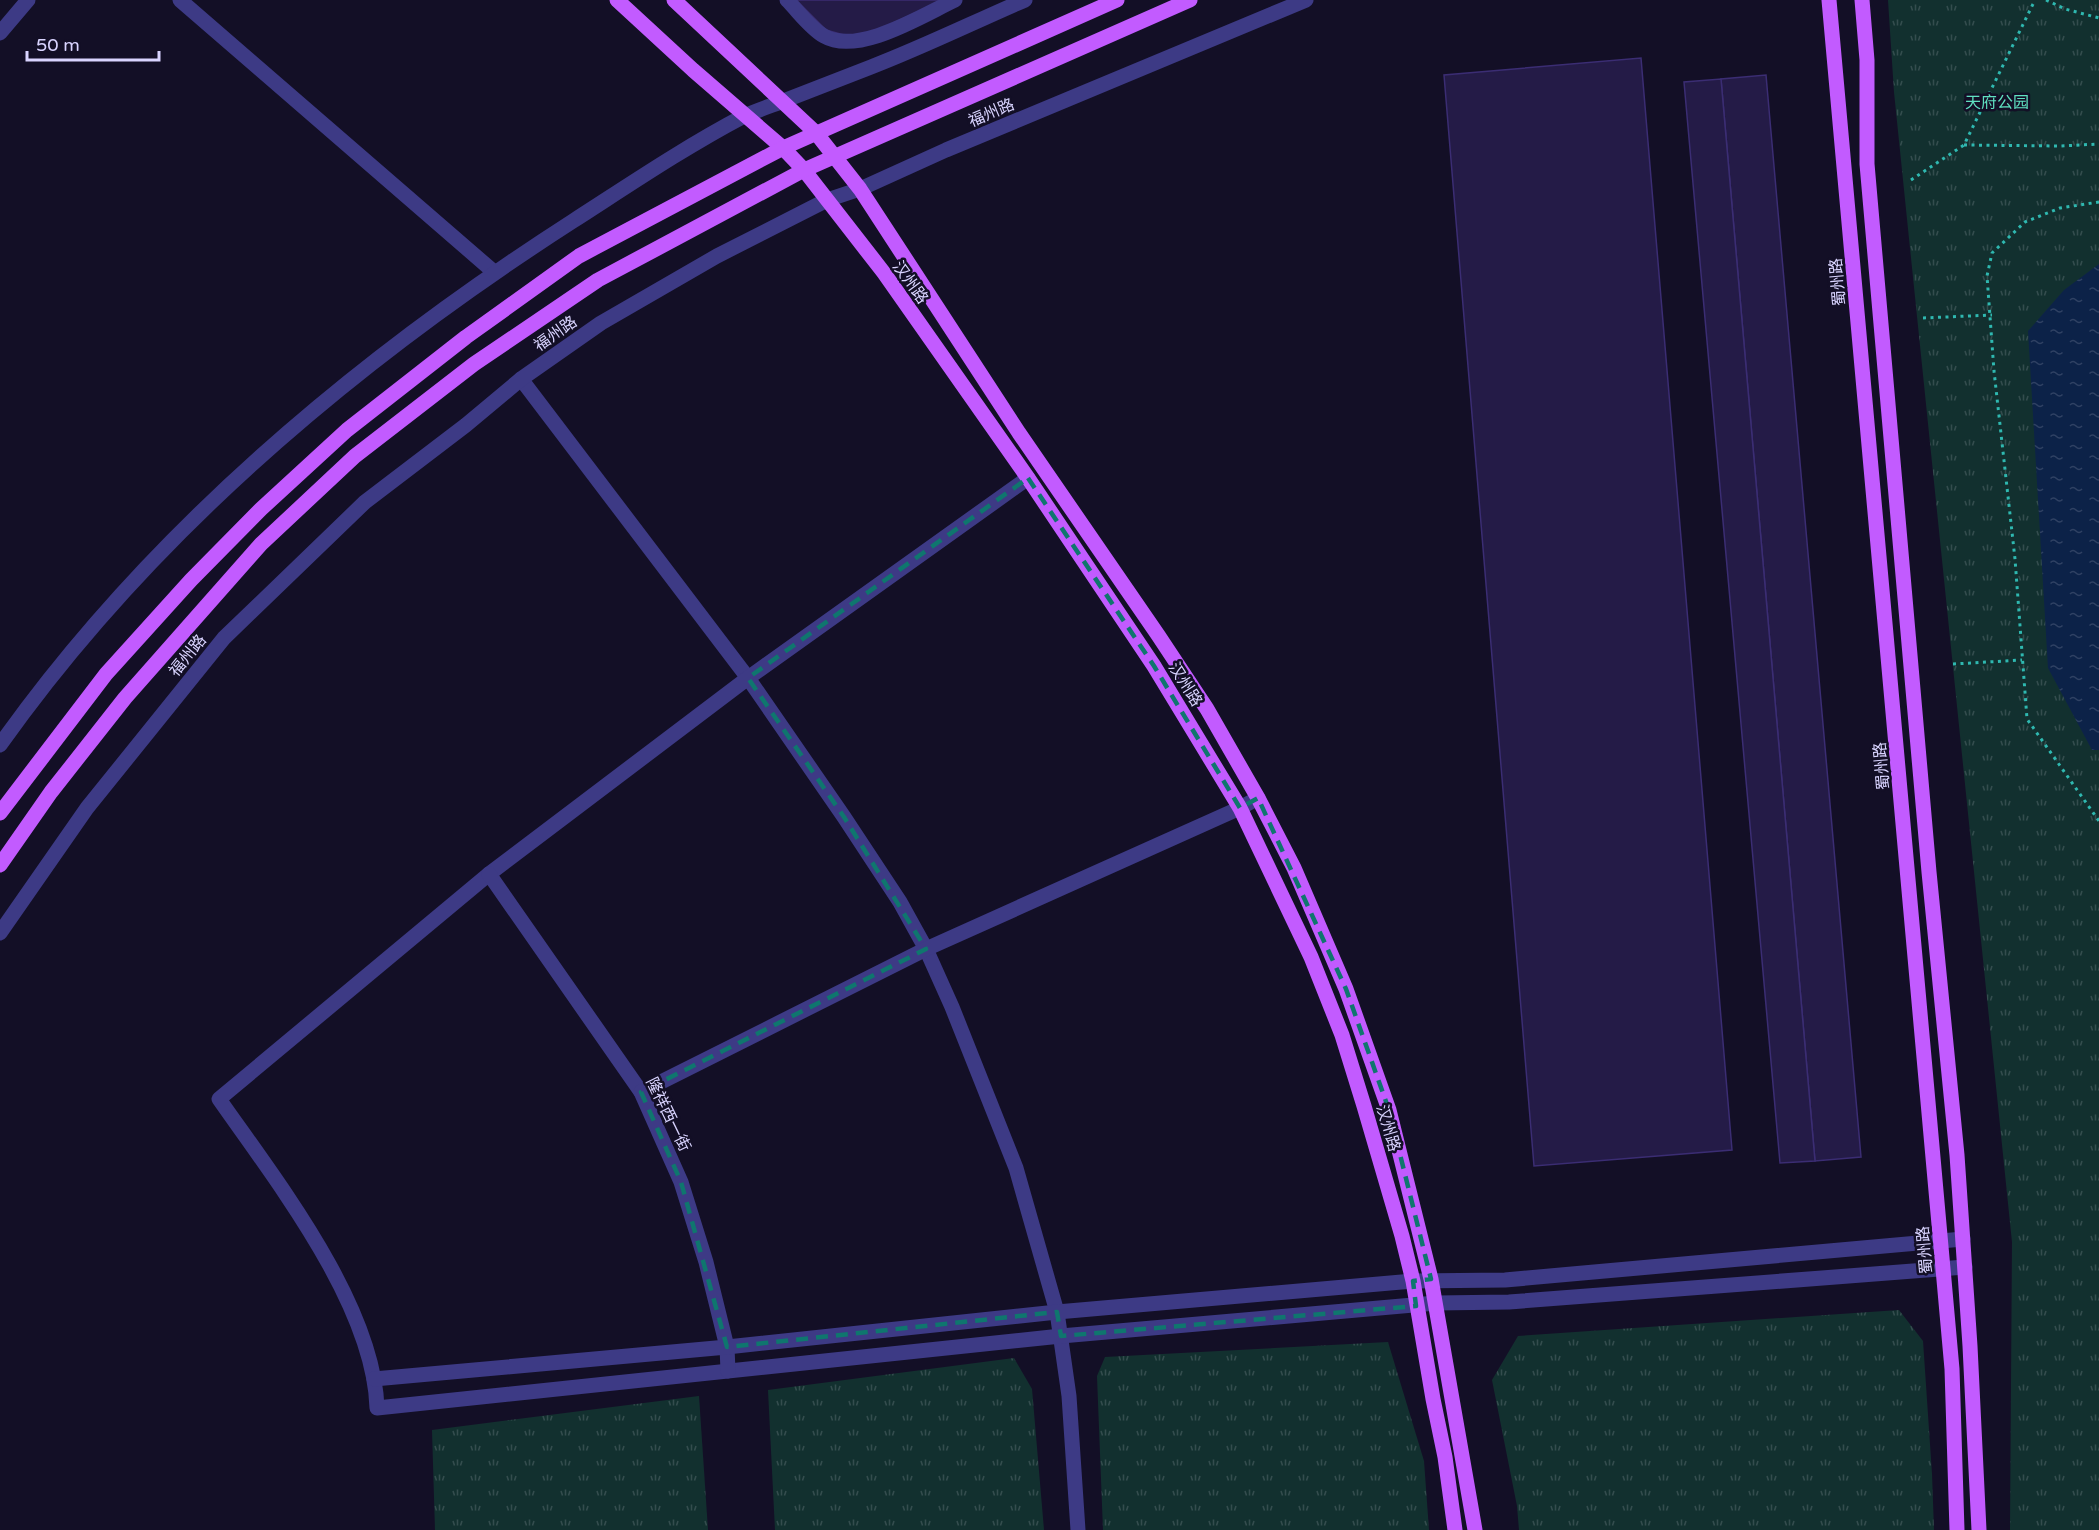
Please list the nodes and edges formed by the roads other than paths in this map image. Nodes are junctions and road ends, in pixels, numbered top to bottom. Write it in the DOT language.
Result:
graph roads {
  1 [pos="28,0"];
  2 [pos="180,0"];
  3 [pos="618,0"];
  4 [pos="674,0"];
  5 [pos="787,0"];
  6 [pos="955,0"];
  7 [pos="1025,0"];
  8 [pos="1117,0"];
  9 [pos="1190,0"];
  10 [pos="1306,0"];
  11 [pos="1829,0"];
  12 [pos="1862,0"];
  13 [pos="0,33"];
  14 [pos="783,101"];
  15 [pos="746,116"];
  16 [pos="816,133"];
  17 [pos="783,148"];
  18 [pos="836,157"];
  19 [pos="804,170"];
  20 [pos="860,189"];
  21 [pos="827,200"];
  22 [pos="494,272"];
  23 [pos="521,379"];
  24 [pos="1028,477"];
  25 [pos="748,678"];
  26 [pos="0,745"];
  27 [pos="1258,798"];
  28 [pos="1240,808"];
  29 [pos="0,813"];
  30 [pos="0,865"];
  31 [pos="489,874"];
  32 [pos="0,933"];
  33 [pos="926,949"];
  34 [pos="641,1092"];
  35 [pos="1963,1239"];
  36 [pos="1941,1241"];
  37 [pos="1965,1266"];
  38 [pos="1943,1268"];
  39 [pos="1431,1279"];
  40 [pos="1413,1281"];
  41 [pos="1436,1303"];
  42 [pos="1416,1306"];
  43 [pos="1057,1312"];
  44 [pos="1061,1336"];
  45 [pos="727,1347"];
  46 [pos="728,1371"];
  47 [pos="374,1379"];
  48 [pos="1078,1530"];
  49 [pos="1455,1530"];
  50 [pos="1475,1530"];
  51 [pos="1957,1530"];
  52 [pos="1979,1530"];
  1 -- 13 [label="street"];
  2 -- 22 [label="street"];
  3 -- 15 [label="main road, 汉州路"];
  4 -- 14 [label="main road, 汉州路"];
  5 -- 6 [label="street"];
  7 -- 14 [label="street"];
  8 -- 16 [label="main road"];
  9 -- 18 [label="main road, 福州路"];
  10 -- 20 [label="street, 福州路"];
  11 -- 36 [label="main road, 蜀州路"];
  12 -- 35 [label="main road"];
  14 -- 15 [label="street"];
  14 -- 16 [label="main road, 汉州路"];
  15 -- 17 [label="main road, 汉州路"];
  15 -- 22 [label="street"];
  16 -- 17 [label="main road"];
  16 -- 18 [label="main road, 汉州路"];
  17 -- 19 [label="main road, 汉州路"];
  17 -- 29 [label="main road"];
  18 -- 19 [label="main road, 福州路"];
  18 -- 20 [label="main road, 汉州路"];
  19 -- 21 [label="main road, 汉州路"];
  19 -- 30 [label="main road, 福州路"];
  20 -- 21 [label="street, 福州路"];
  20 -- 27 [label="main road, 汉州路"];
  21 -- 23 [label="street, 福州路"];
  21 -- 24 [label="main road, 汉州路"];
  22 -- 26 [label="street"];
  23 -- 25 [label="street"];
  23 -- 32 [label="street, 福州路"];
  24 -- 25 [label="street"];
  24 -- 28 [label="main road, 汉州路"];
  25 -- 31 [label="street"];
  25 -- 33 [label="street"];
  27 -- 28 [label="street"];
  27 -- 39 [label="main road, 汉州路"];
  28 -- 33 [label="street"];
  28 -- 40 [label="main road, 汉州路"];
  31 -- 34 [label="street, 隆祥西一街"];
  31 -- 47 [label="street"];
  33 -- 34 [label="street"];
  33 -- 43 [label="street"];
  34 -- 45 [label="street, 隆祥西一街"];
  35 -- 36 [label="street"];
  35 -- 37 [label="main road"];
  36 -- 38 [label="main road, 蜀州路"];
  36 -- 39 [label="street"];
  37 -- 38 [label="street"];
  37 -- 52 [label="main road"];
  38 -- 41 [label="street"];
  38 -- 51 [label="main road, 蜀州路"];
  39 -- 40 [label="street"];
  39 -- 41 [label="main road, 汉州路"];
  40 -- 42 [label="main road, 汉州路"];
  40 -- 43 [label="street"];
  41 -- 42 [label="street"];
  41 -- 50 [label="main road, 汉州路"];
  42 -- 44 [label="street"];
  42 -- 49 [label="main road, 汉州路"];
  43 -- 44 [label="street"];
  43 -- 45 [label="street"];
  44 -- 46 [label="street"];
  44 -- 48 [label="street"];
  45 -- 46 [label="street, 隆祥西一街"];
  45 -- 47 [label="street"];
  46 -- 47 [label="street"];
}
